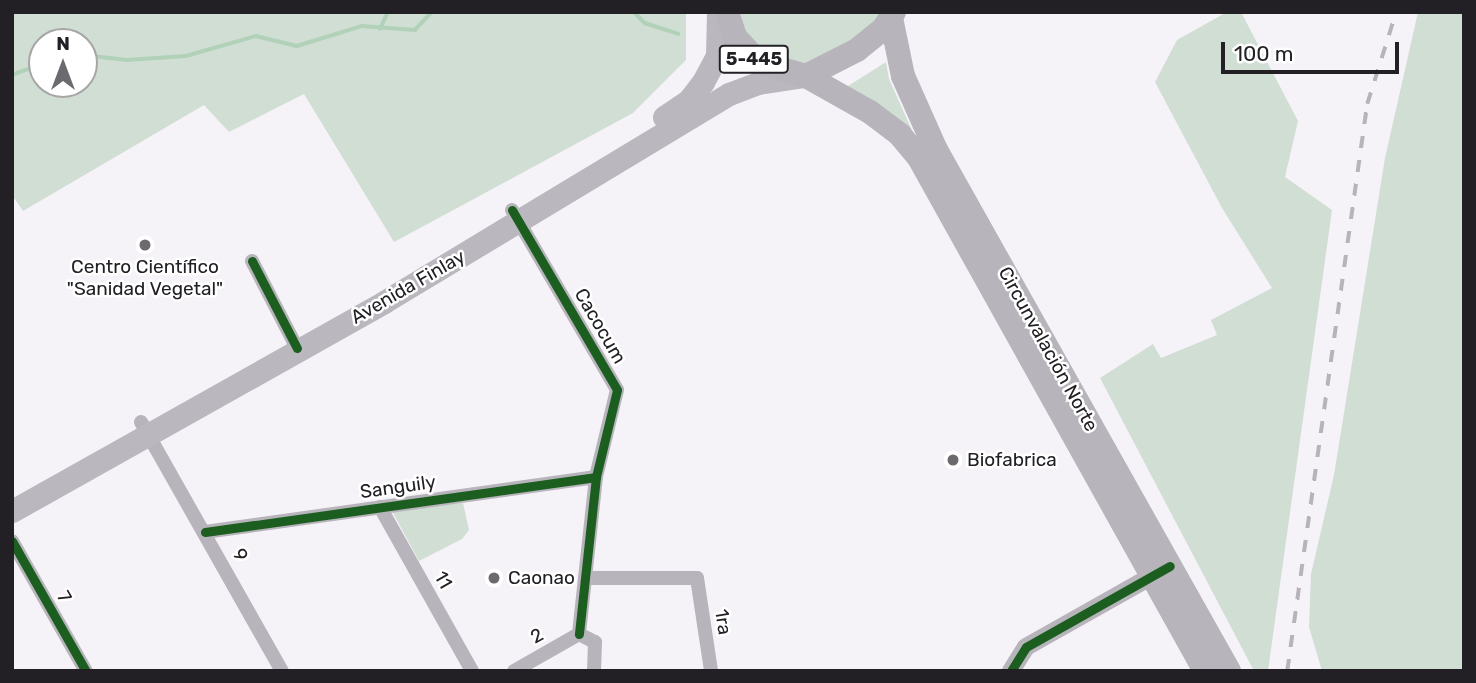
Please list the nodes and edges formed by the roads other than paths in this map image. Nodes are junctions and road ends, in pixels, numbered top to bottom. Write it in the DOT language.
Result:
graph roads {
  1 [pos="718,12"];
  2 [pos="727,12"];
  3 [pos="893,15"];
  4 [pos="806,76"];
  5 [pos="516,216"];
  6 [pos="252,261"];
  7 [pos="293,342"];
  8 [pos="145,428"];
  9 [pos="596,477"];
  10 [pos="12,496"];
  11 [pos="380,507"];
  12 [pos="12,511"];
  13 [pos="205,533"];
  14 [pos="12,541"];
  15 [pos="1161,571"];
  16 [pos="585,578"];
  17 [pos="579,634"];
  18 [pos="86,671"];
  19 [pos="282,671"];
  20 [pos="472,671"];
  21 [pos="514,671"];
  22 [pos="594,671"];
  23 [pos="711,671"];
  24 [pos="1011,671"];
  25 [pos="1205,671"];
  26 [pos="1229,671"];
  1 -- 5 [label="main road, Avenida Finlay"];
  2 -- 4 [label="highway, 5-445"];
  3 -- 4 [label="highway, 5-445"];
  3 -- 15 [label="highway, Circunvalación Norte"];
  4 -- 5 [label="main road, Avenida Finlay"];
  4 -- 15 [label="highway, Circunvalación Norte"];
  5 -- 7 [label="main road, Avenida Finlay"];
  5 -- 9 [label="street, Cacocum"];
  6 -- 7 [label="street"];
  7 -- 8 [label="main road, Avenida Finlay"];
  8 -- 10 [label="main road, Avenida Finlay"];
  8 -- 12 [label="main road, Avenida Finlay"];
  8 -- 13 [label="street, 9"];
  9 -- 11 [label="street, Sanguily"];
  9 -- 16 [label="street, Cacocum"];
  11 -- 13 [label="street, Sanguily"];
  11 -- 20 [label="street, 11"];
  13 -- 19 [label="street, 9"];
  14 -- 18 [label="street, 7"];
  15 -- 24 [label="street"];
  15 -- 25 [label="highway, Circunvalación Norte"];
  15 -- 26 [label="highway, Circunvalación Norte"];
  16 -- 17 [label="street, Cacocum"];
  16 -- 23 [label="street, 1ra"];
  17 -- 21 [label="street, 2"];
  17 -- 22 [label="street"];
}
